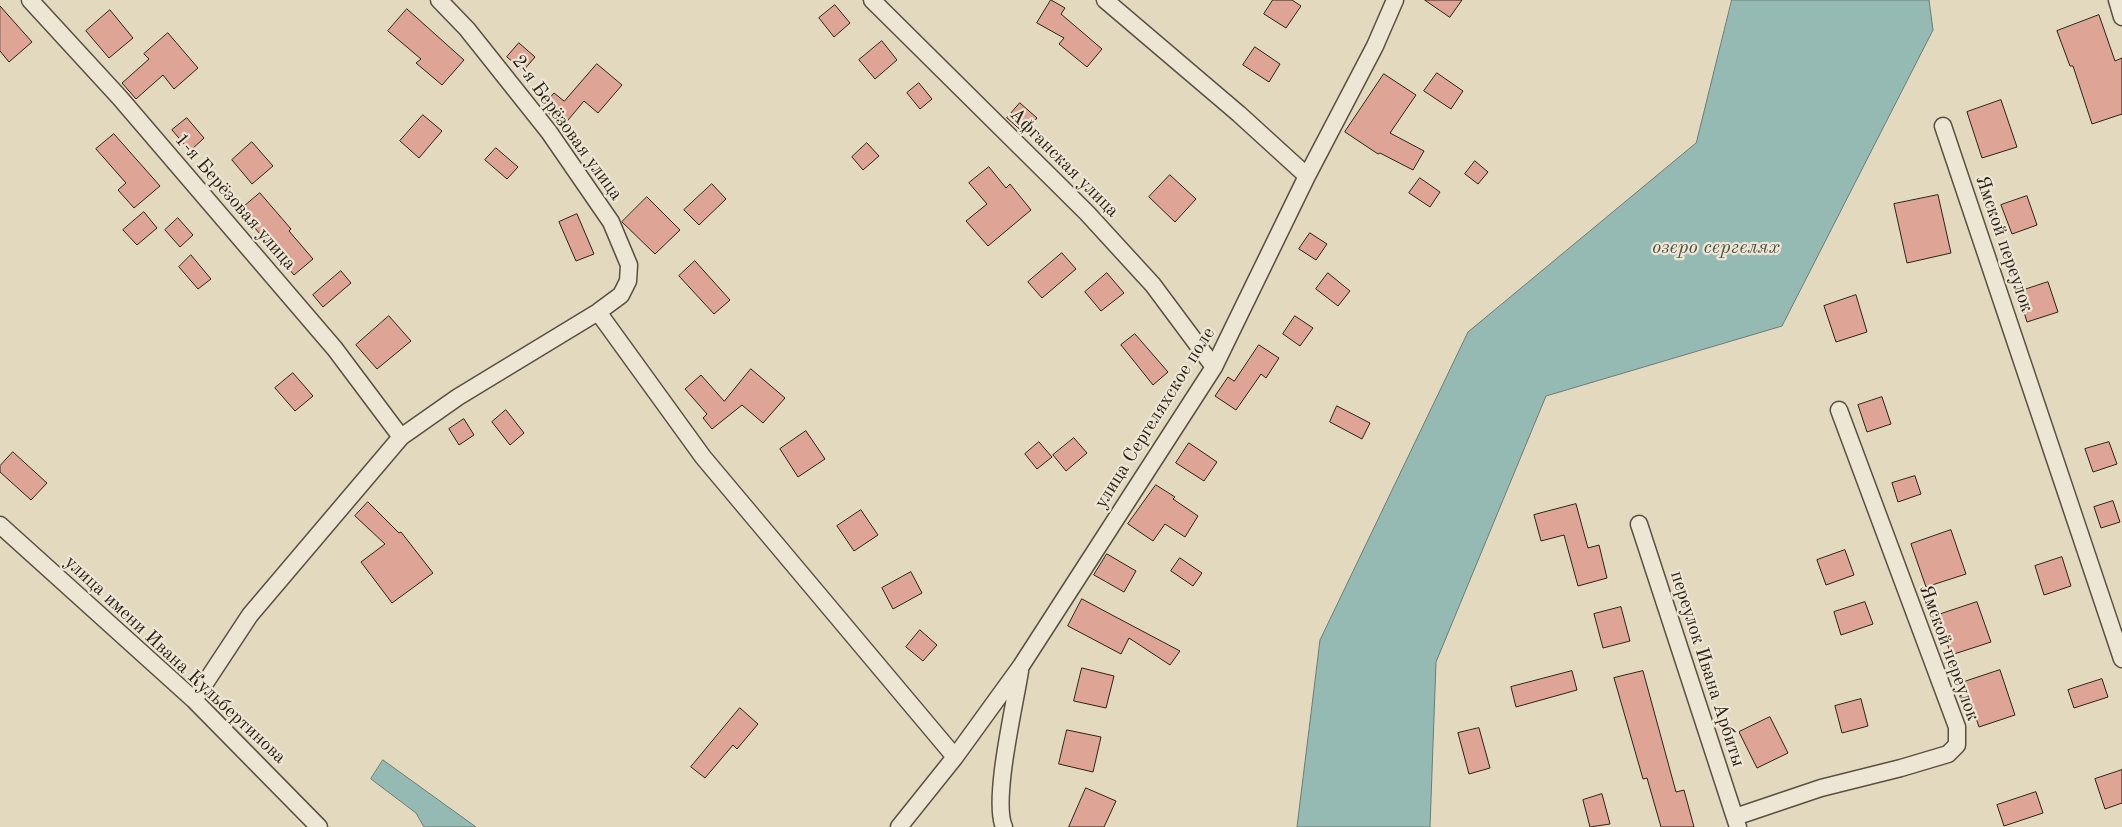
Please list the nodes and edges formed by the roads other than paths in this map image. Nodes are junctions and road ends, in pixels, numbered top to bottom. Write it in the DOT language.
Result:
graph roads {
  1 [pos="30,0"];
  2 [pos="439,0"];
  3 [pos="872,0"];
  4 [pos="1105,0"];
  5 [pos="1395,0"];
  6 [pos="2117,0"];
  7 [pos="2122,18"];
  8 [pos="1943,126"];
  9 [pos="1307,176"];
  10 [pos="598,312"];
  11 [pos="1214,368"];
  12 [pos="1840,410"];
  13 [pos="401,437"];
  14 [pos="1639,524"];
  15 [pos="0,525"];
  16 [pos="2122,659"];
  17 [pos="1021,666"];
  18 [pos="194,700"];
  19 [pos="955,757"];
  20 [pos="1736,822"];
  21 [pos="319,827"];
  22 [pos="899,827"];
  23 [pos="1004,827"];
  1 -- 13 [label="street, 1-я Берёзовая улица"];
  2 -- 10 [label="street, 2-я Берёзовая улица"];
  3 -- 11 [label="street, Афганская улица"];
  4 -- 9 [label="street"];
  5 -- 9 [label="street, улица Сергеляхское поле"];
  6 -- 7 [label="street"];
  8 -- 16 [label="street, Ямской переулок"];
  9 -- 11 [label="street, улица Сергеляхское поле"];
  10 -- 13 [label="street"];
  10 -- 19 [label="street"];
  11 -- 17 [label="street, улица Сергеляхское поле"];
  12 -- 20 [label="street, Ямской переулок"];
  13 -- 18 [label="street"];
  14 -- 20 [label="street, переулок Ивана Арбиты"];
  15 -- 18 [label="street, улица имени Ивана Кульбертинова"];
  17 -- 19 [label="street, улица Сергеляхское поле"];
  17 -- 23 [label="street"];
  18 -- 21 [label="street, улица имени Ивана Кульбертинова"];
  19 -- 22 [label="street, улица Сергеляхское поле"];
}
